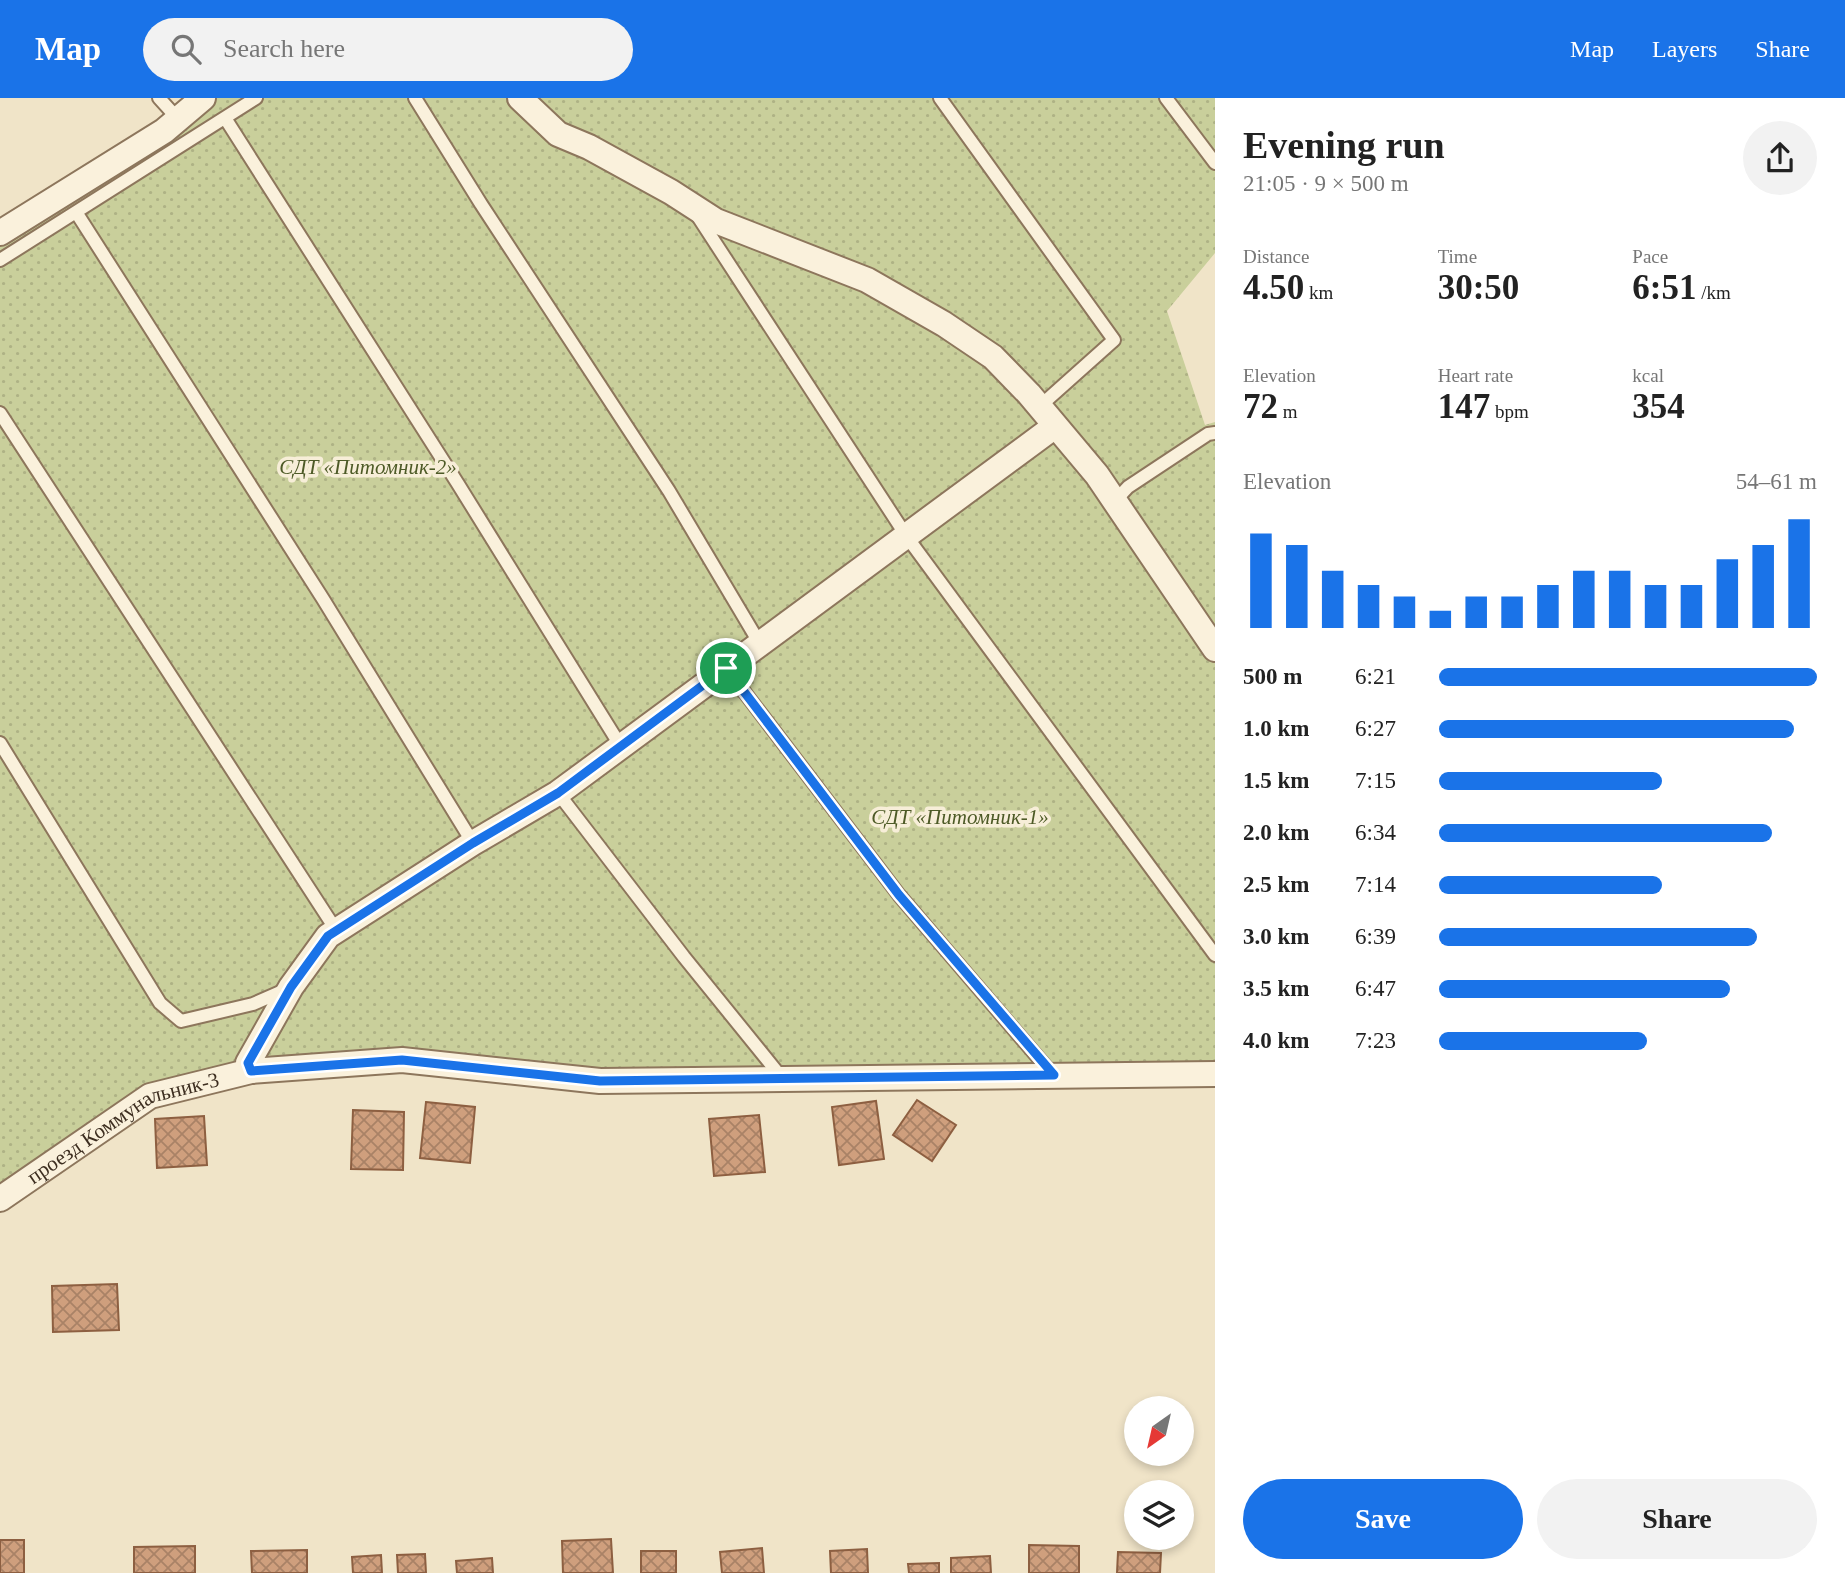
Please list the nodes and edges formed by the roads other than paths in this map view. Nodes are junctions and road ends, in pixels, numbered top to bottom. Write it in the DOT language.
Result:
graph roads {
  1 [pos="159,98"];
  2 [pos="203,98"];
  3 [pos="256,98"];
  4 [pos="415,98"];
  5 [pos="520,98"];
  6 [pos="940,98"];
  7 [pos="1166,98"];
  8 [pos="225,118"];
  9 [pos="178,119"];
  10 [pos="1215,163"];
  11 [pos="690,205"];
  12 [pos="76,212"];
  13 [pos="0,233"];
  14 [pos="0,260"];
  15 [pos="0,414"];
  16 [pos="1047,417"];
  17 [pos="1215,433"];
  18 [pos="1115,501"];
  19 [pos="908,537"];
  20 [pos="1211,635"];
  21 [pos="760,644"];
  22 [pos="726,668"];
  23 [pos="0,743"];
  24 [pos="620,745"];
  25 [pos="558,793"];
  26 [pos="473,843"];
  27 [pos="337,930"];
  28 [pos="1215,954"];
  29 [pos="291,987"];
  30 [pos="251,1071"];
  31 [pos="1215,1074"];
  32 [pos="1054,1075"];
  33 [pos="782,1078"];
  34 [pos="0,1199"];
  1 -- 9 [label="lane"];
  2 -- 9 [label="street"];
  3 -- 8 [label="lane"];
  4 -- 21 [label="lane"];
  5 -- 11 [label="street"];
  6 -- 16 [label="lane"];
  7 -- 10 [label="lane"];
  8 -- 12 [label="lane"];
  8 -- 24 [label="lane"];
  9 -- 13 [label="street"];
  11 -- 16 [label="street"];
  11 -- 19 [label="lane"];
  12 -- 14 [label="lane"];
  12 -- 26 [label="lane"];
  15 -- 27 [label="lane"];
  16 -- 18 [label="street"];
  16 -- 19 [label="street"];
  17 -- 18 [label="lane"];
  18 -- 20 [label="street"];
  19 -- 21 [label="street"];
  19 -- 28 [label="lane"];
  21 -- 22 [label="street"];
  22 -- 24 [label="street"];
  22 -- 32 [label="lane"];
  23 -- 29 [label="lane"];
  24 -- 25 [label="street"];
  25 -- 26 [label="street"];
  25 -- 33 [label="lane"];
  26 -- 27 [label="street"];
  27 -- 29 [label="street"];
  29 -- 30 [label="street"];
  30 -- 33 [label="street, проезд Коммунальник-3"];
  30 -- 34 [label="street, проезд Коммунальник-3"];
  31 -- 32 [label="street, проезд Коммунальник-3"];
  32 -- 33 [label="street, проезд Коммунальник-3"];
}
